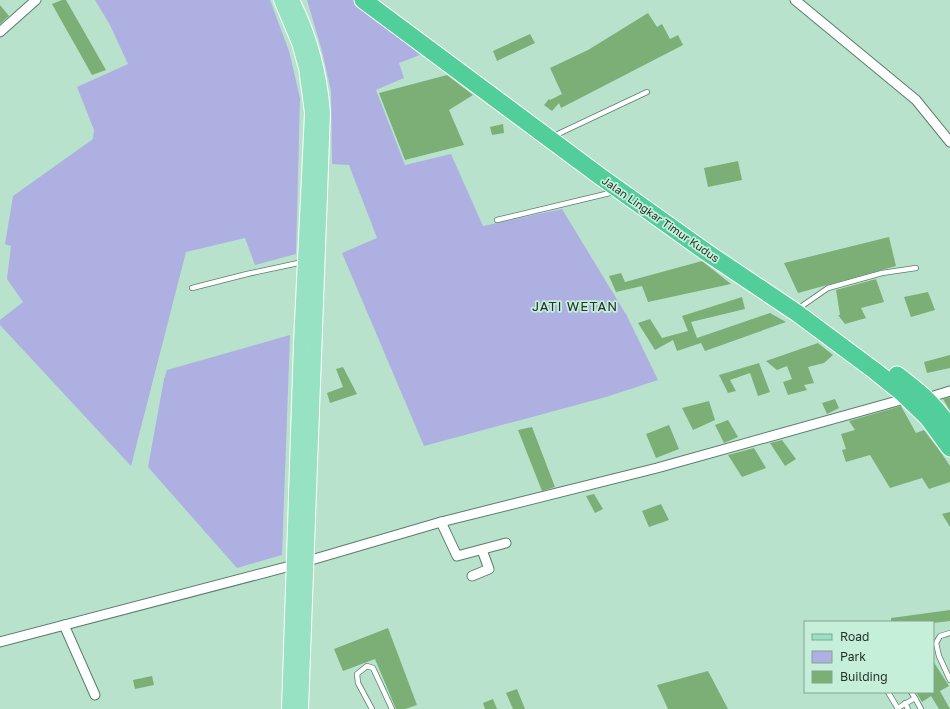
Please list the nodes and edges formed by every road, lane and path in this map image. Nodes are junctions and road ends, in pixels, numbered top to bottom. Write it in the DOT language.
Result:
graph roads {
  1 [pos="36,0"];
  2 [pos="281,0"];
  3 [pos="292,0"];
  4 [pos="363,0"];
  5 [pos="376,0"];
  6 [pos="795,0"];
  7 [pos="0,32"];
  8 [pos="647,92"];
  9 [pos="558,134"];
  10 [pos="950,142"];
  11 [pos="620,190"];
  12 [pos="497,220"];
  13 [pos="305,261"];
  14 [pos="916,268"];
  15 [pos="192,288"];
  16 [pos="802,306"];
  17 [pos="950,390"];
  18 [pos="908,398"];
  19 [pos="927,398"];
  20 [pos="950,428"];
  21 [pos="950,448"];
  22 [pos="441,522"];
  23 [pos="506,543"];
  24 [pos="482,550"];
  25 [pos="300,563"];
  26 [pos="472,576"];
  27 [pos="64,625"];
  28 [pos="950,633"];
  29 [pos="0,642"];
  30 [pos="950,680"];
  31 [pos="889,693"];
  32 [pos="912,693"];
  33 [pos="95,695"];
  34 [pos="915,698"];
  35 [pos="905,703"];
  36 [pos="289,709"];
  37 [pos="301,709"];
  38 [pos="372,709"];
  39 [pos="392,709"];
  40 [pos="898,709"];
  41 [pos="908,709"];
  42 [pos="921,709"];
  1 -- 7 [label="street"];
  2 -- 13 [label="main road"];
  3 -- 25 [label="main road"];
  4 -- 11 [label="highway, Jalan Lingkar Timur Kudus"];
  5 -- 9 [label="highway, Jalan Lingkar Timur Kudus"];
  6 -- 10 [label="street"];
  8 -- 9 [label="lane"];
  9 -- 16 [label="highway, Jalan Lingkar Timur Kudus"];
  11 -- 12 [label="lane"];
  11 -- 18 [label="highway, Jalan Lingkar Timur Kudus"];
  13 -- 15 [label="lane"];
  13 -- 25 [label="main road"];
  14 -- 16 [label="lane"];
  16 -- 19 [label="highway, Jalan Lingkar Timur Kudus"];
  17 -- 19 [label="street"];
  18 -- 21 [label="highway, Jalan Lingkar Timur Kudus"];
  18 -- 22 [label="street"];
  19 -- 20 [label="highway, Jalan Lingkar Timur Kudus"];
  22 -- 24 [label="street"];
  22 -- 25 [label="street"];
  23 -- 24 [label="street"];
  24 -- 26 [label="street"];
  25 -- 27 [label="street"];
  25 -- 36 [label="main road"];
  25 -- 37 [label="main road"];
  27 -- 29 [label="street"];
  27 -- 33 [label="street"];
  28 -- 30 [label="lane"];
  31 -- 40 [label="lane"];
  32 -- 34 [label="lane"];
  34 -- 35 [label="lane"];
  34 -- 42 [label="lane"];
  35 -- 40 [label="lane"];
  35 -- 41 [label="lane"];
  38 -- 39 [label="lane"];
}
